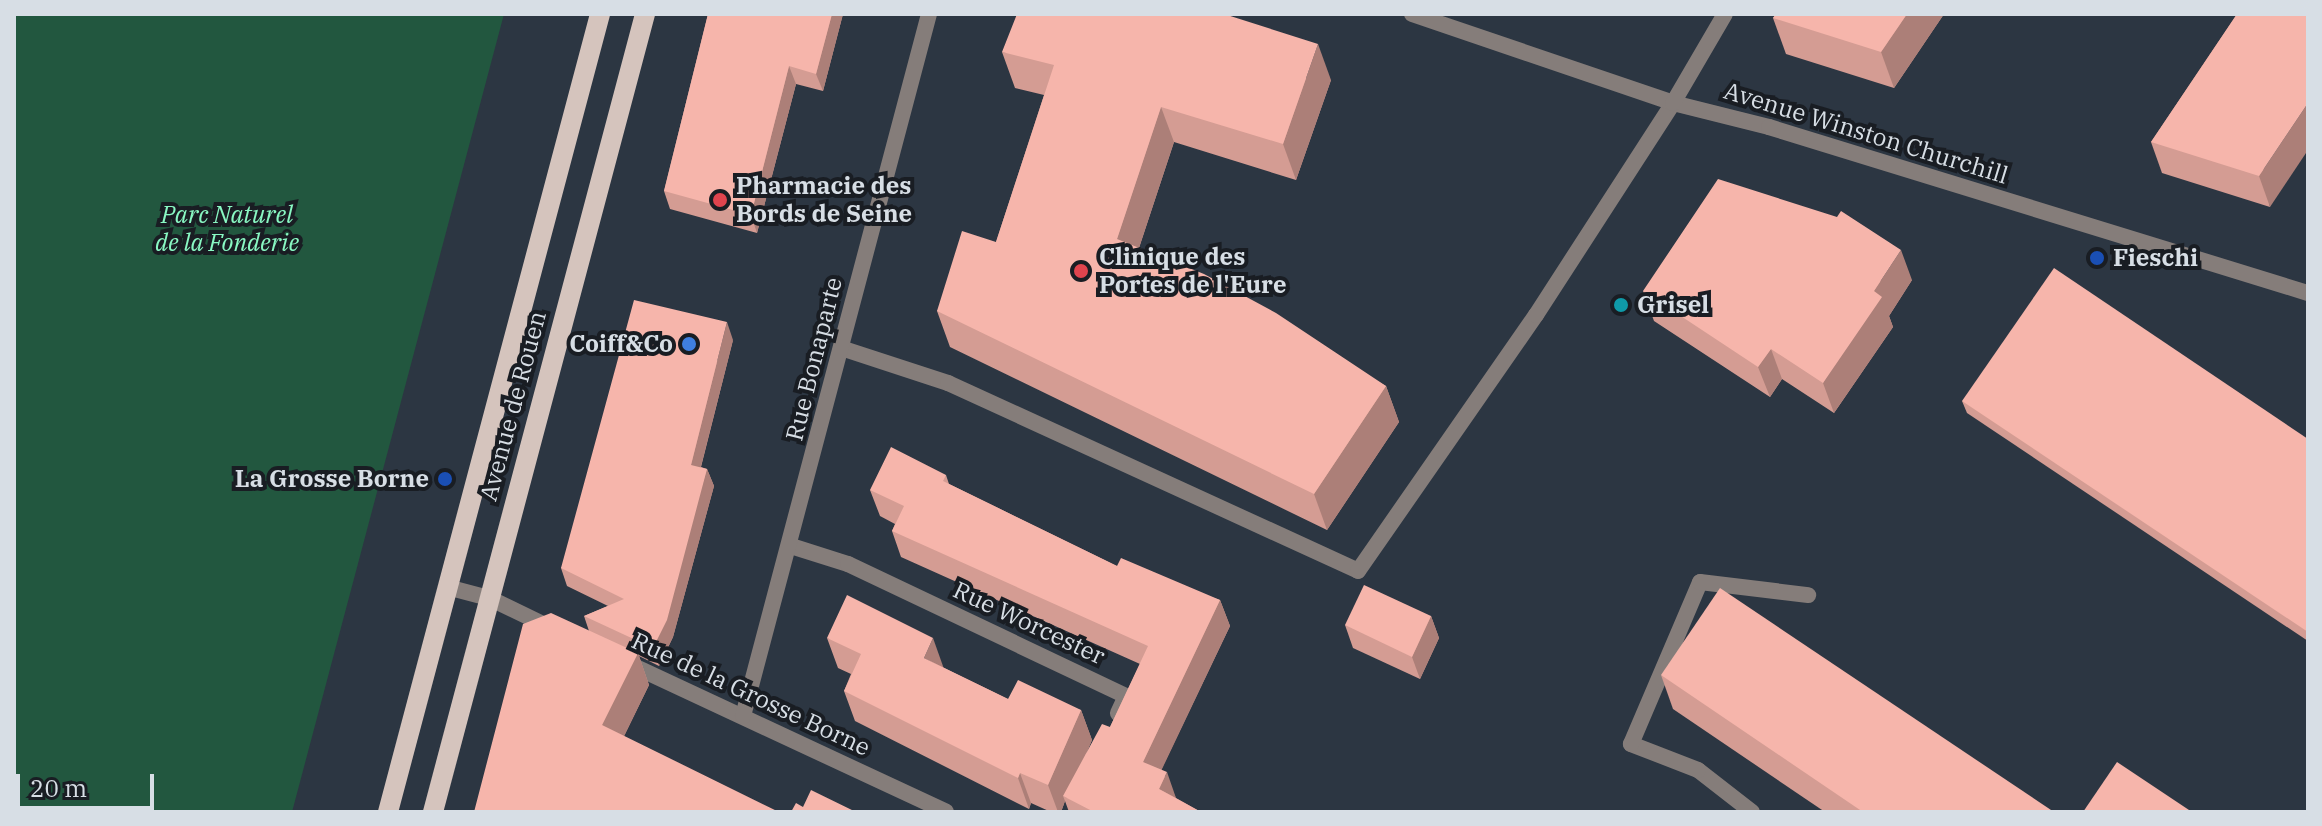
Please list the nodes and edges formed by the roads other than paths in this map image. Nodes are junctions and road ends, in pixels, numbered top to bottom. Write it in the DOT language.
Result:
graph roads {
  1 [pos="600,14"];
  2 [pos="645,14"];
  3 [pos="929,14"];
  4 [pos="1412,14"];
  5 [pos="1725,14"];
  6 [pos="1673,103"];
  7 [pos="2308,293"];
  8 [pos="841,348"];
  9 [pos="791,546"];
  10 [pos="447,587"];
  11 [pos="1808,595"];
  12 [pos="489,598"];
  13 [pos="575,639"];
  14 [pos="603,652"];
  15 [pos="743,716"];
  16 [pos="1107,735"];
  17 [pos="388,812"];
  18 [pos="433,812"];
  19 [pos="946,812"];
  20 [pos="1752,812"];
  1 -- 10 [label="main road, Avenue de Rouen"];
  2 -- 12 [label="main road, Avenue de Rouen"];
  3 -- 8 [label="street, Rue Bonaparte"];
  4 -- 6 [label="street, Avenue Winston Churchill"];
  5 -- 6 [label="street"];
  6 -- 7 [label="street, Avenue Winston Churchill"];
  6 -- 8 [label="street"];
  8 -- 9 [label="street, Rue Bonaparte"];
  9 -- 15 [label="street, Rue Bonaparte"];
  9 -- 16 [label="street, Rue Worcester"];
  10 -- 12 [label="street"];
  10 -- 17 [label="main road, Avenue de Rouen"];
  11 -- 20 [label="street"];
  12 -- 13 [label="street"];
  12 -- 18 [label="main road, Avenue de Rouen"];
  14 -- 15 [label="street, Rue de la Grosse Borne"];
  15 -- 19 [label="street, Rue de la Grosse Borne"];
}
